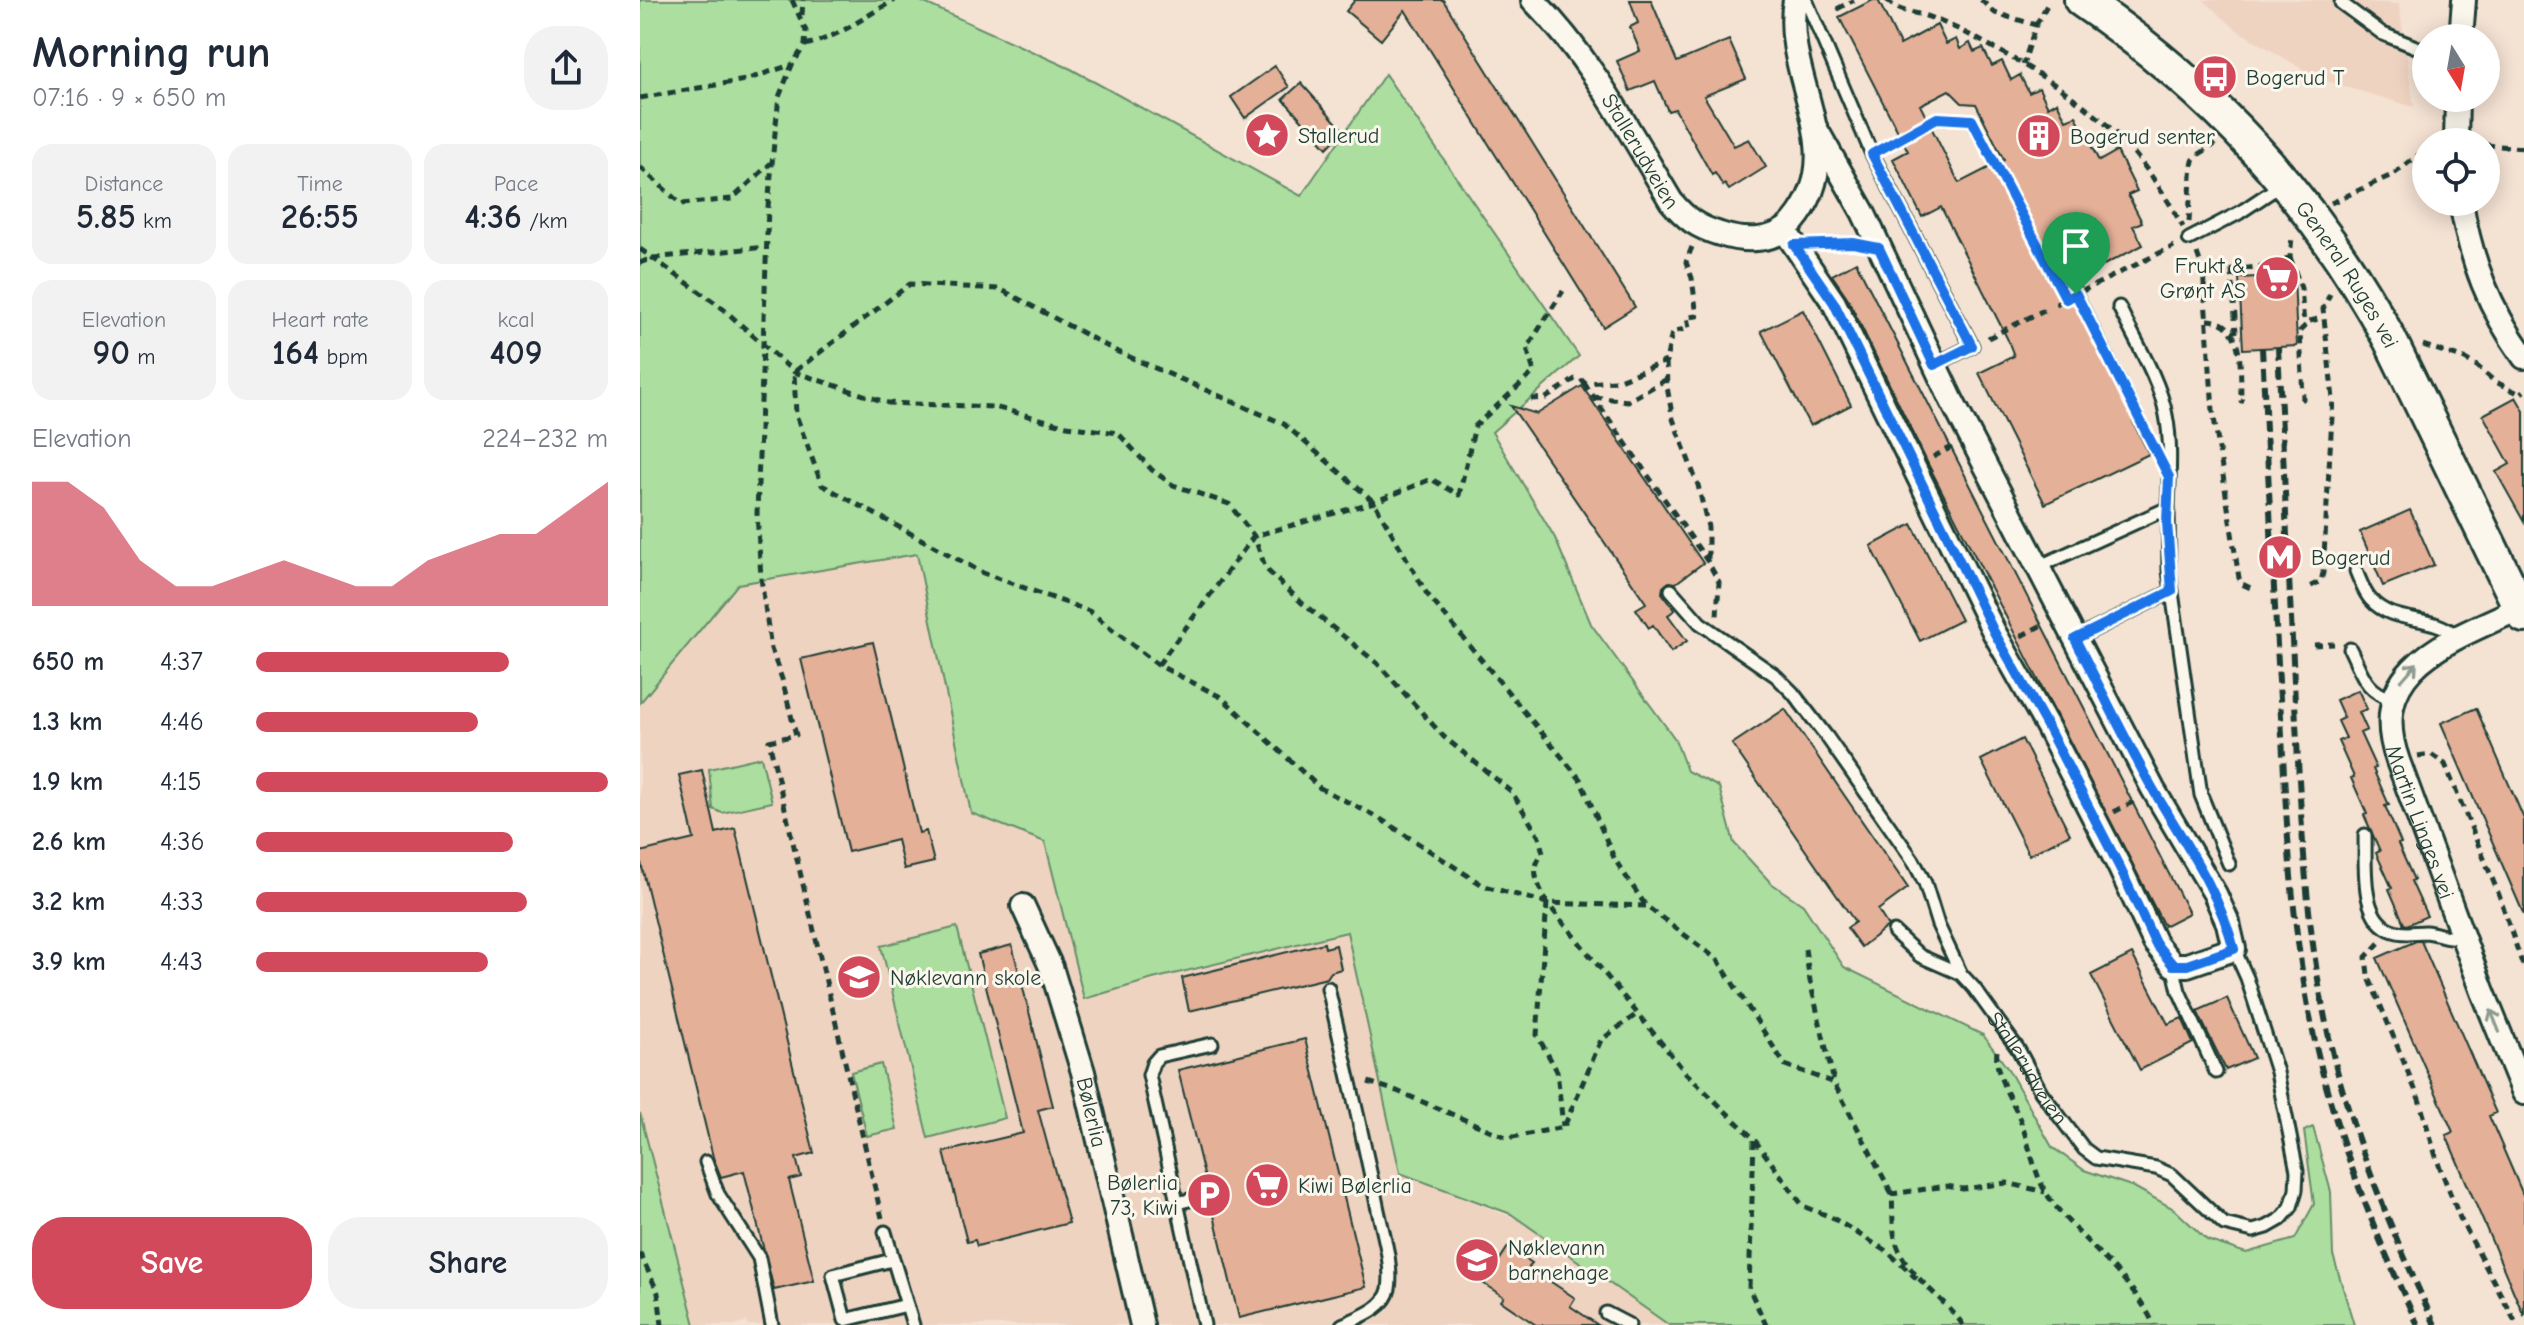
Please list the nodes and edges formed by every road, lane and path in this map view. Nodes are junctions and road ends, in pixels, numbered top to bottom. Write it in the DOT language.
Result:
graph roads {
  1 [pos="792,0"];
  2 [pos="803,0"];
  3 [pos="895,0"];
  4 [pos="1533,0"];
  5 [pos="1795,0"];
  6 [pos="1806,0"];
  7 [pos="1854,0"];
  8 [pos="1887,0"];
  9 [pos="1981,0"];
  10 [pos="2081,0"];
  11 [pos="2464,0"];
  12 [pos="2341,3"];
  13 [pos="2047,5"];
  14 [pos="1837,9"];
  15 [pos="802,18"];
  16 [pos="2462,24"];
  17 [pos="2036,25"];
  18 [pos="805,45"];
  19 [pos="2412,45"];
  20 [pos="792,65"];
  21 [pos="2023,65"];
  22 [pos="640,98"];
  23 [pos="1816,129"];
  24 [pos="2216,144"];
  25 [pos="2500,146"];
  26 [pos="2524,148"];
  27 [pos="1872,154"];
  28 [pos="2412,160"];
  29 [pos="772,162"];
  30 [pos="640,167"];
  31 [pos="2284,182"];
  32 [pos="2330,203"];
  33 [pos="2463,216"];
  34 [pos="2293,232"];
  35 [pos="1790,238"];
  36 [pos="2189,239"];
  37 [pos="1692,246"];
  38 [pos="766,247"];
  39 [pos="1879,248"];
  40 [pos="640,249"];
  41 [pos="2290,257"];
  42 [pos="652,258"];
  43 [pos="640,263"];
  44 [pos="2232,270"];
  45 [pos="2203,274"];
  46 [pos="2332,290"];
  47 [pos="1563,291"];
  48 [pos="2076,294"];
  49 [pos="2066,299"];
  50 [pos="2056,304"];
  51 [pos="2119,307"];
  52 [pos="2044,310"];
  53 [pos="2323,318"];
  54 [pos="2207,320"];
  55 [pos="2304,325"];
  56 [pos="2236,338"];
  57 [pos="763,342"];
  58 [pos="2419,344"];
  59 [pos="1972,346"];
  60 [pos="2524,357"];
  61 [pos="1666,361"];
  62 [pos="1934,365"];
  63 [pos="794,372"];
  64 [pos="1667,379"];
  65 [pos="1584,383"];
  66 [pos="2524,391"];
  67 [pos="1593,396"];
  68 [pos="1531,399"];
  69 [pos="2301,400"];
  70 [pos="2244,401"];
  71 [pos="2169,477"];
  72 [pos="1374,502"];
  73 [pos="2168,508"];
  74 [pos="1254,536"];
  75 [pos="1708,562"];
  76 [pos="2038,567"];
  77 [pos="2356,571"];
  78 [pos="2311,586"];
  79 [pos="2253,589"];
  80 [pos="1671,590"];
  81 [pos="2172,591"];
  82 [pos="2522,608"];
  83 [pos="2035,629"];
  84 [pos="1713,632"];
  85 [pos="2458,637"];
  86 [pos="2017,638"];
  87 [pos="2075,639"];
  88 [pos="2350,649"];
  89 [pos="1158,665"];
  90 [pos="2393,699"];
  91 [pos="2398,761"];
  92 [pos="2365,835"];
  93 [pos="2229,864"];
  94 [pos="1547,903"];
  95 [pos="1023,906"];
  96 [pos="1646,906"];
  97 [pos="1894,932"];
  98 [pos="2397,933"];
  99 [pos="2462,936"];
  100 [pos="1805,949"];
  101 [pos="2234,949"];
  102 [pos="2173,965"];
  103 [pos="2524,969"];
  104 [pos="1961,974"];
  105 [pos="1328,988"];
  106 [pos="1637,1014"];
  107 [pos="2000,1025"];
  108 [pos="1212,1044"];
  109 [pos="2216,1072"];
  110 [pos="1349,1077"];
  111 [pos="1834,1083"];
  112 [pos="2524,1093"];
  113 [pos="1564,1127"];
  114 [pos="1754,1139"];
  115 [pos="706,1162"];
  116 [pos="2046,1192"];
  117 [pos="1892,1194"];
  118 [pos="1209,1195"];
  119 [pos="1177,1203"];
  120 [pos="885,1232"];
  121 [pos="640,1253"];
  122 [pos="892,1260"];
  123 [pos="1917,1279"];
  124 [pos="907,1305"];
  125 [pos="1606,1313"];
  126 [pos="662,1325"];
  127 [pos="772,1325"];
  128 [pos="913,1325"];
  129 [pos="1142,1325"];
  130 [pos="1204,1325"];
  131 [pos="1342,1325"];
  132 [pos="1629,1325"];
  133 [pos="1766,1325"];
  134 [pos="1963,1325"];
  135 [pos="2154,1325"];
  136 [pos="2517,1325"];
  1 -- 15 [label="path"];
  2 -- 15 [label="path"];
  3 -- 18 [label="path"];
  4 -- 35 [label="street, Stallerudveien"];
  5 -- 23 [label="street, Stallerudveien"];
  6 -- 27 [label="lane"];
  7 -- 14 [label="path"];
  8 -- 21 [label="path"];
  9 -- 17 [label="path"];
  10 -- 31 [label="main road, General Ruges vei"];
  11 -- 16 [label="street"];
  12 -- 19 [label="lane"];
  13 -- 17 [label="path"];
  15 -- 18 [label="path"];
  17 -- 21 [label="path"];
  18 -- 20 [label="path"];
  20 -- 22 [label="path"];
  20 -- 29 [label="path"];
  21 -- 36 [label="path"];
  23 -- 35 [label="street, Stallerudveien"];
  23 -- 39 [label="street, Stallerudveien"];
  24 -- 36 [label="path"];
  25 -- 26 [label="path"];
  27 -- 49 [label="path"];
  27 -- 59 [label="lane"];
  28 -- 32 [label="path"];
  29 -- 30 [label="path"];
  29 -- 38 [label="path"];
  31 -- 36 [label="lane"];
  31 -- 82 [label="main road, General Ruges vei"];
  33 -- 60 [label="street"];
  34 -- 41 [label="path"];
  35 -- 39 [label="path"];
  35 -- 102 [label="street"];
  36 -- 45 [label="path"];
  36 -- 48 [label="path"];
  37 -- 61 [label="path"];
  38 -- 42 [label="path"];
  38 -- 57 [label="path"];
  39 -- 62 [label="street, Stallerudveien"];
  40 -- 42 [label="path"];
  41 -- 44 [label="path"];
  41 -- 55 [label="path"];
  42 -- 43 [label="path"];
  42 -- 57 [label="path"];
  44 -- 45 [label="path"];
  44 -- 56 [label="path"];
  45 -- 54 [label="path"];
  46 -- 53 [label="path"];
  47 -- 72 [label="path"];
  48 -- 49 [label="path"];
  48 -- 71 [label="path"];
  49 -- 50 [label="path"];
  51 -- 71 [label="lane"];
  52 -- 59 [label="path"];
  53 -- 55 [label="path"];
  53 -- 78 [label="path"];
  54 -- 56 [label="path"];
  54 -- 79 [label="path"];
  55 -- 69 [label="path"];
  56 -- 70 [label="path"];
  57 -- 63 [label="path"];
  57 -- 120 [label="path"];
  58 -- 66 [label="path"];
  59 -- 62 [label="lane"];
  61 -- 64 [label="path"];
  61 -- 65 [label="path"];
  62 -- 76 [label="street, Stallerudveien"];
  63 -- 72 [label="path"];
  63 -- 74 [label="path"];
  63 -- 89 [label="path"];
  64 -- 67 [label="path"];
  64 -- 75 [label="path"];
  65 -- 67 [label="path"];
  65 -- 68 [label="path"];
  67 -- 75 [label="path"];
  71 -- 73 [label="lane"];
  72 -- 74 [label="path"];
  72 -- 96 [label="path"];
  73 -- 76 [label="lane"];
  73 -- 81 [label="lane"];
  74 -- 89 [label="path"];
  74 -- 94 [label="path"];
  75 -- 84 [label="path"];
  76 -- 87 [label="street, Stallerudveien"];
  77 -- 85 [label="lane"];
  80 -- 84 [label="lane, Stallerudveien"];
  81 -- 87 [label="lane"];
  81 -- 93 [label="lane"];
  82 -- 85 [label="street"];
  83 -- 86 [label="path"];
  84 -- 104 [label="lane, Stallerudveien"];
  90 -- 85 [label="street, one-way"];
  87 -- 101 [label="street, Stallerudveien"];
  88 -- 90 [label="lane"];
  89 -- 94 [label="path"];
  90 -- 91 [label="street, Martin Linges vei"];
  91 -- 99 [label="street, Martin Linges vei"];
  91 -- 103 [label="path"];
  92 -- 98 [label="lane"];
  94 -- 96 [label="path"];
  94 -- 106 [label="path"];
  94 -- 113 [label="path"];
  95 -- 129 [label="street, Bølerlia"];
  96 -- 111 [label="path"];
  97 -- 104 [label="lane"];
  98 -- 99 [label="lane"];
  98 -- 136 [label="path"];
  112 -- 99 [label="street, Martin Linges vei, one-way"];
  100 -- 111 [label="path"];
  101 -- 102 [label="street"];
  101 -- 107 [label="lane, Stallerudveien"];
  102 -- 109 [label="lane"];
  104 -- 107 [label="lane, Stallerudveien"];
  105 -- 110 [label="lane"];
  106 -- 113 [label="path"];
  106 -- 114 [label="path"];
  107 -- 116 [label="path"];
  108 -- 119 [label="lane"];
  110 -- 113 [label="path"];
  110 -- 131 [label="lane"];
  111 -- 117 [label="path"];
  114 -- 123 [label="path"];
  114 -- 133 [label="path"];
  115 -- 127 [label="lane"];
  116 -- 117 [label="path"];
  116 -- 135 [label="path"];
  117 -- 123 [label="path"];
  118 -- 119 [label="lane"];
  119 -- 130 [label="lane"];
  120 -- 122 [label="lane"];
  121 -- 126 [label="path"];
  122 -- 124 [label="lane"];
  122 -- 124 [label="lane"];
  123 -- 134 [label="path"];
  124 -- 128 [label="lane"];
  125 -- 132 [label="lane"];
}
